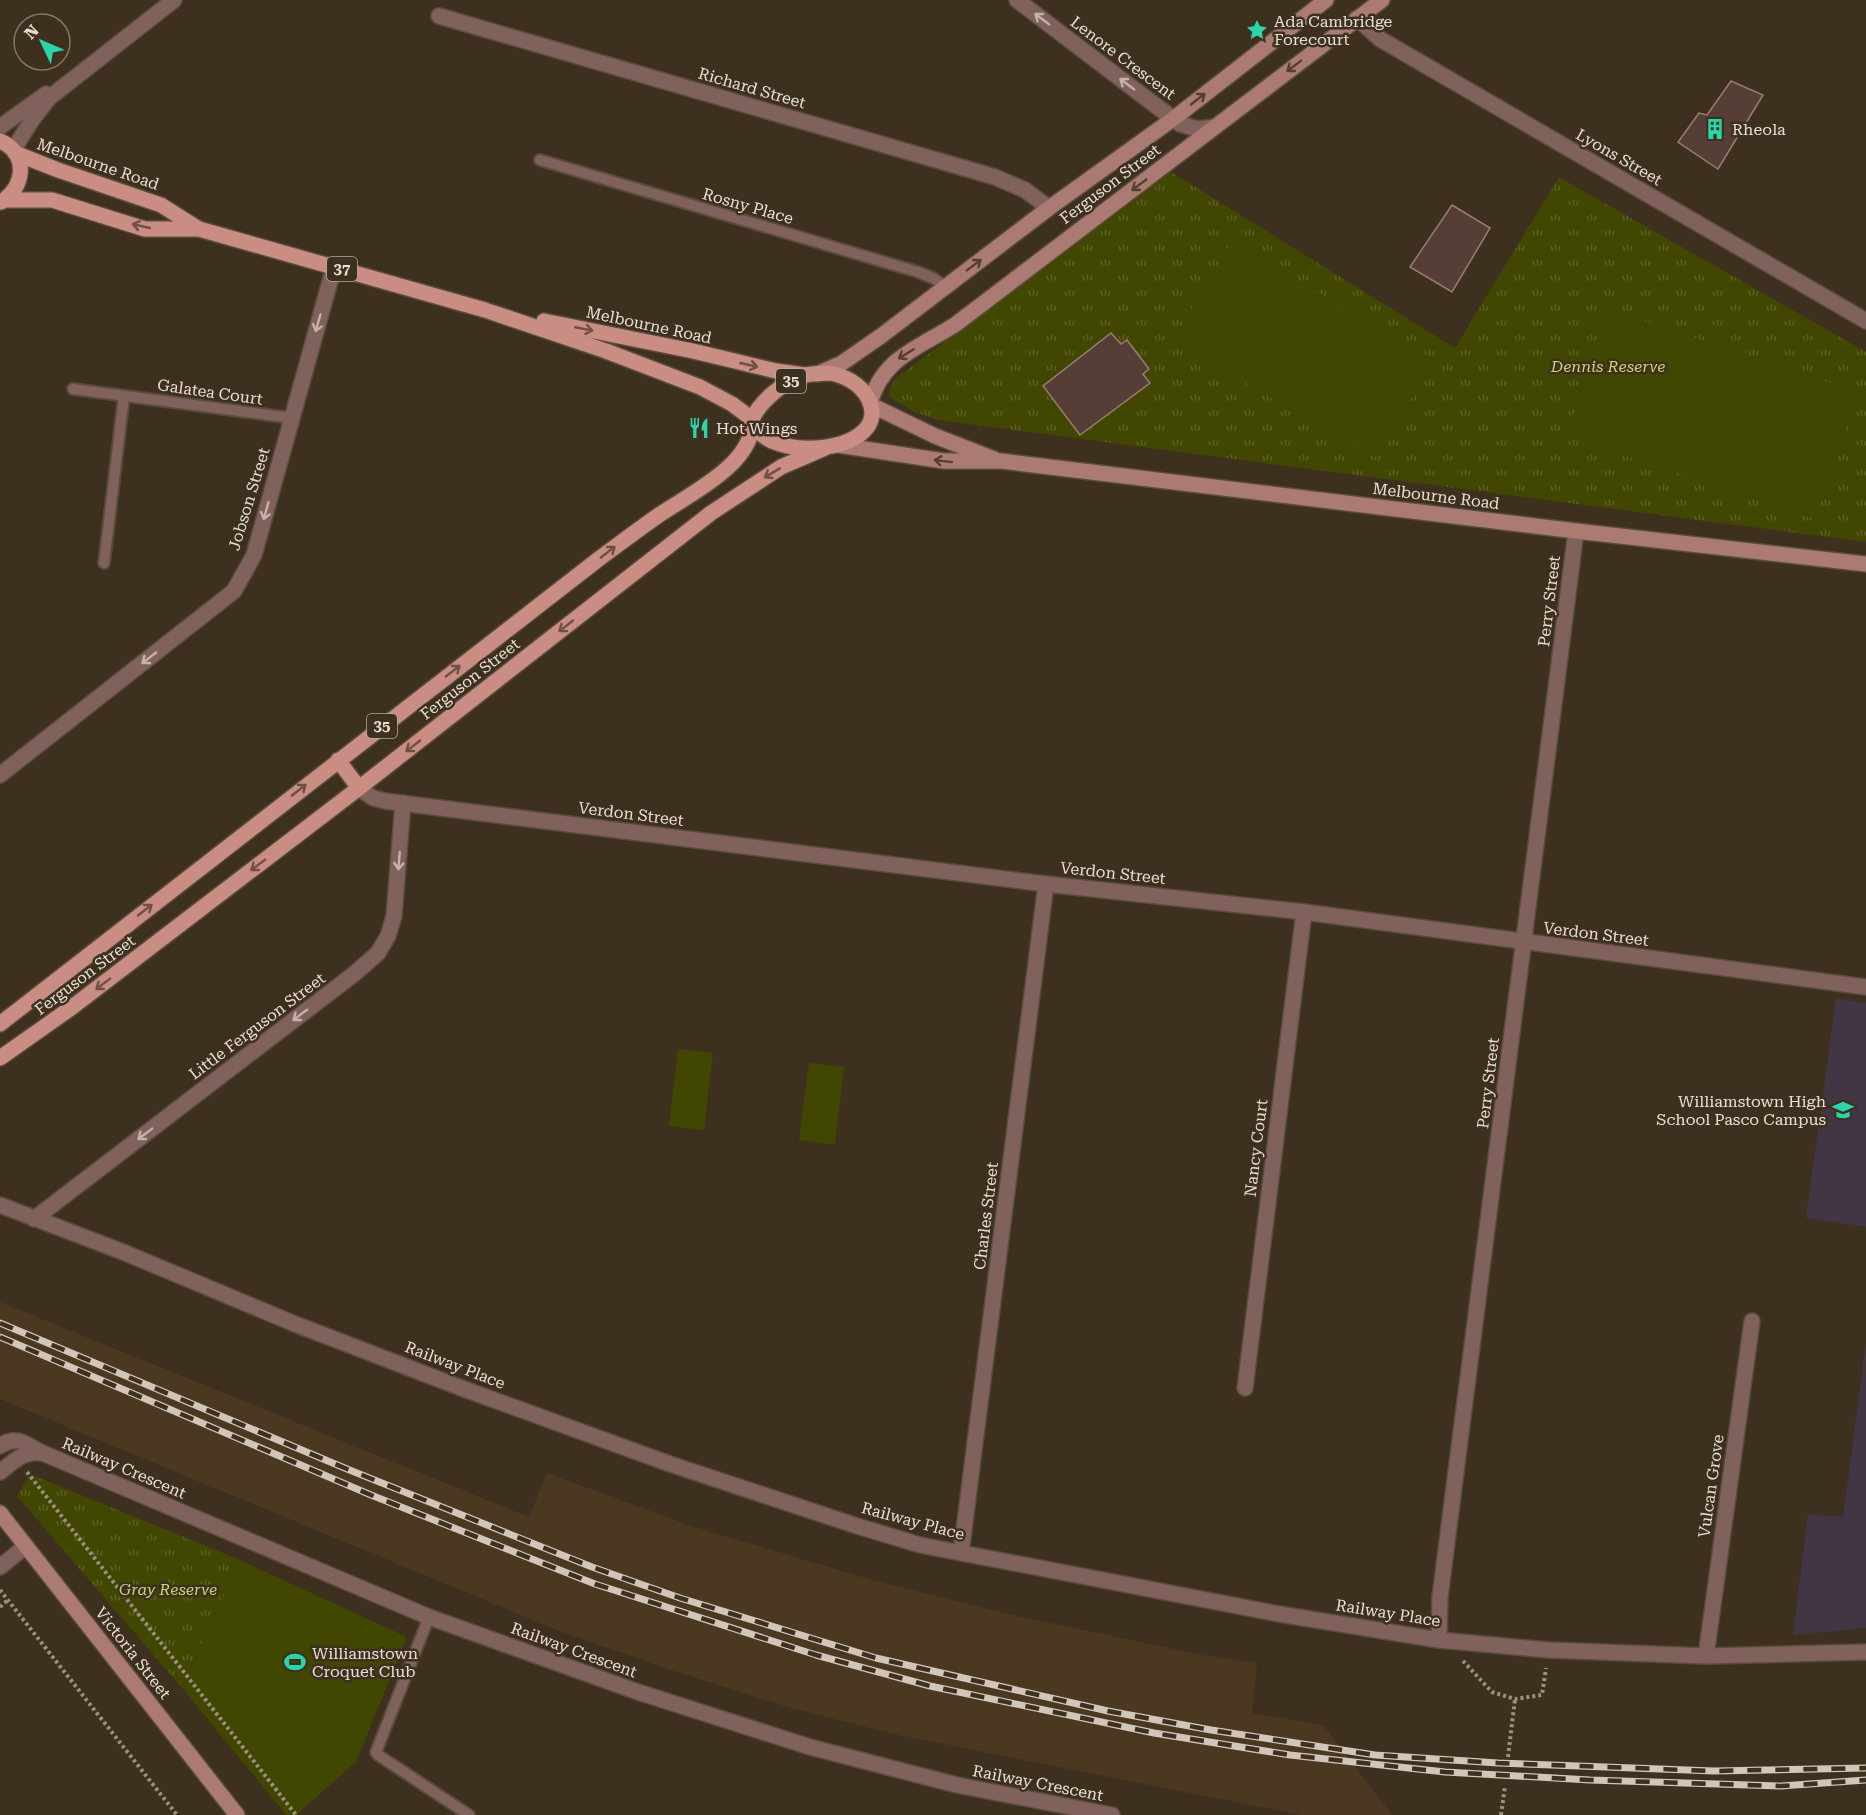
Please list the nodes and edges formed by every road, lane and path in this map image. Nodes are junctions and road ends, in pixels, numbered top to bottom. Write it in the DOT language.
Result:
graph roads {
  1 [pos="174,0"];
  2 [pos="1017,0"];
  3 [pos="1326,0"];
  4 [pos="1382,0"];
  5 [pos="439,16"];
  6 [pos="1357,18"];
  7 [pos="67,83"];
  8 [pos="1173,119"];
  9 [pos="0,127"];
  10 [pos="1214,127"];
  11 [pos="0,141"];
  12 [pos="14,152"];
  13 [pos="540,160"];
  14 [pos="2,202"];
  15 [pos="1049,208"];
  16 [pos="199,229"];
  17 [pos="334,267"];
  18 [pos="946,286"];
  19 [pos="485,310"];
  20 [pos="1866,321"];
  21 [pos="810,374"];
  22 [pos="73,389"];
  23 [pos="124,396"];
  24 [pos="870,404"];
  25 [pos="292,418"];
  26 [pos="752,421"];
  27 [pos="831,446"];
  28 [pos="1001,461"];
  29 [pos="1576,531"];
  30 [pos="104,562"];
  31 [pos="1866,564"];
  32 [pos="338,760"];
  33 [pos="0,774"];
  34 [pos="359,788"];
  35 [pos="403,803"];
  36 [pos="1046,884"];
  37 [pos="1304,912"];
  38 [pos="1524,943"];
  39 [pos="1866,987"];
  40 [pos="0,1024"];
  41 [pos="0,1058"];
  42 [pos="0,1205"];
  43 [pos="34,1219"];
  44 [pos="1752,1321"];
  45 [pos="1245,1388"];
  46 [pos="0,1446"];
  47 [pos="45,1454"];
  48 [pos="17,1459"];
  49 [pos="0,1472"];
  50 [pos="0,1513"];
  51 [pos="26,1546"];
  52 [pos="961,1553"];
  53 [pos="0,1567"];
  54 [pos="0,1590"];
  55 [pos="8,1600"];
  56 [pos="0,1607"];
  57 [pos="429,1617"];
  58 [pos="1439,1640"];
  59 [pos="1548,1650"];
  60 [pos="1866,1652"];
  61 [pos="1706,1656"];
  62 [pos="1515,1699"];
  63 [pos="1508,1757"];
  64 [pos="1505,1786"];
  65 [pos="177,1815"];
  66 [pos="237,1815"];
  67 [pos="296,1815"];
  68 [pos="469,1815"];
  69 [pos="1112,1815"];
  70 [pos="1501,1815"];
  1 -- 7 [label="street"];
  8 -- 2 [label="street, Lenore Crescent, one-way"];
  8 -- 3 [label="street, Ferguson Street / 35, one-way"];
  4 -- 6 [label="street, Ferguson Street / 35"];
  5 -- 15 [label="street, Richard Street"];
  6 -- 10 [label="street, Ferguson Street / 35, one-way"];
  6 -- 20 [label="street, Lyons Street"];
  7 -- 9 [label="street"];
  7 -- 12 [label="street"];
  8 -- 10 [label="street, Lenore Crescent"];
  8 -- 15 [label="street, Ferguson Street / 35"];
  10 -- 24 [label="street, Ferguson Street / 35, one-way"];
  11 -- 12 [label="main road, 37"];
  12 -- 14 [label="main road, 37"];
  12 -- 16 [label="main road, Melbourne Road / 37"];
  13 -- 18 [label="lane, Rosny Place"];
  16 -- 14 [label="main road, Melbourne Road / 37, one-way"];
  18 -- 15 [label="street, Ferguson Street / 35, one-way"];
  16 -- 17 [label="main road, Melbourne Road / 37"];
  17 -- 19 [label="main road, Melbourne Road / 37"];
  17 -- 25 [label="street, Jobson Street, one-way"];
  18 -- 21 [label="street, Ferguson Street / 35"];
  19 -- 21 [label="main road, Melbourne Road / 37, one-way"];
  19 -- 26 [label="main road, Melbourne Road / 37"];
  21 -- 24 [label="main road, 35"];
  21 -- 26 [label="main road, 35"];
  22 -- 23 [label="lane, Galatea Court"];
  23 -- 25 [label="lane, Galatea Court"];
  23 -- 30 [label="lane"];
  24 -- 27 [label="main road, 35"];
  24 -- 28 [label="street, Melbourne Road"];
  25 -- 33 [label="street, Jobson Street, one-way"];
  26 -- 27 [label="main road, 35"];
  32 -- 26 [label="main road, Ferguson Street / 35, one-way"];
  28 -- 27 [label="street, Melbourne Road, one-way"];
  27 -- 34 [label="main road, Ferguson Street / 35, one-way"];
  28 -- 29 [label="street, Melbourne Road"];
  29 -- 31 [label="street, Melbourne Road"];
  29 -- 38 [label="street, Perry Street"];
  32 -- 34 [label="main road"];
  40 -- 32 [label="main road, Ferguson Street / 35, one-way"];
  34 -- 35 [label="street, Verdon Street"];
  34 -- 41 [label="main road, Ferguson Street / 35, one-way"];
  35 -- 36 [label="street, Verdon Street"];
  35 -- 43 [label="street, Little Ferguson Street, one-way"];
  36 -- 37 [label="street, Verdon Street"];
  36 -- 52 [label="street, Charles Street"];
  37 -- 38 [label="street, Verdon Street"];
  37 -- 45 [label="street, Nancy Court"];
  38 -- 39 [label="street, Verdon Street"];
  38 -- 58 [label="street, Perry Street"];
  42 -- 43 [label="street, Railway Place"];
  43 -- 52 [label="street, Railway Place"];
  44 -- 61 [label="street, Vulcan Grove"];
  46 -- 47 [label="street, Railway Crescent"];
  47 -- 48 [label="street, Railway Crescent"];
  47 -- 57 [label="street, Railway Crescent"];
  48 -- 49 [label="street, Railway Crescent"];
  48 -- 67 [label="path"];
  50 -- 51 [label="street, Victoria Street"];
  51 -- 53 [label="street"];
  51 -- 66 [label="street, Victoria Street"];
  52 -- 58 [label="street, Railway Place"];
  54 -- 55 [label="path"];
  55 -- 56 [label="path"];
  55 -- 65 [label="path"];
  57 -- 68 [label="lane"];
  57 -- 69 [label="street, Railway Crescent"];
  58 -- 59 [label="street, Railway Place"];
  58 -- 62 [label="path"];
  59 -- 61 [label="street, Railway Place"];
  59 -- 62 [label="path"];
  60 -- 61 [label="street, Railway Place"];
  62 -- 63 [label="path"];
  64 -- 70 [label="path"];
}
